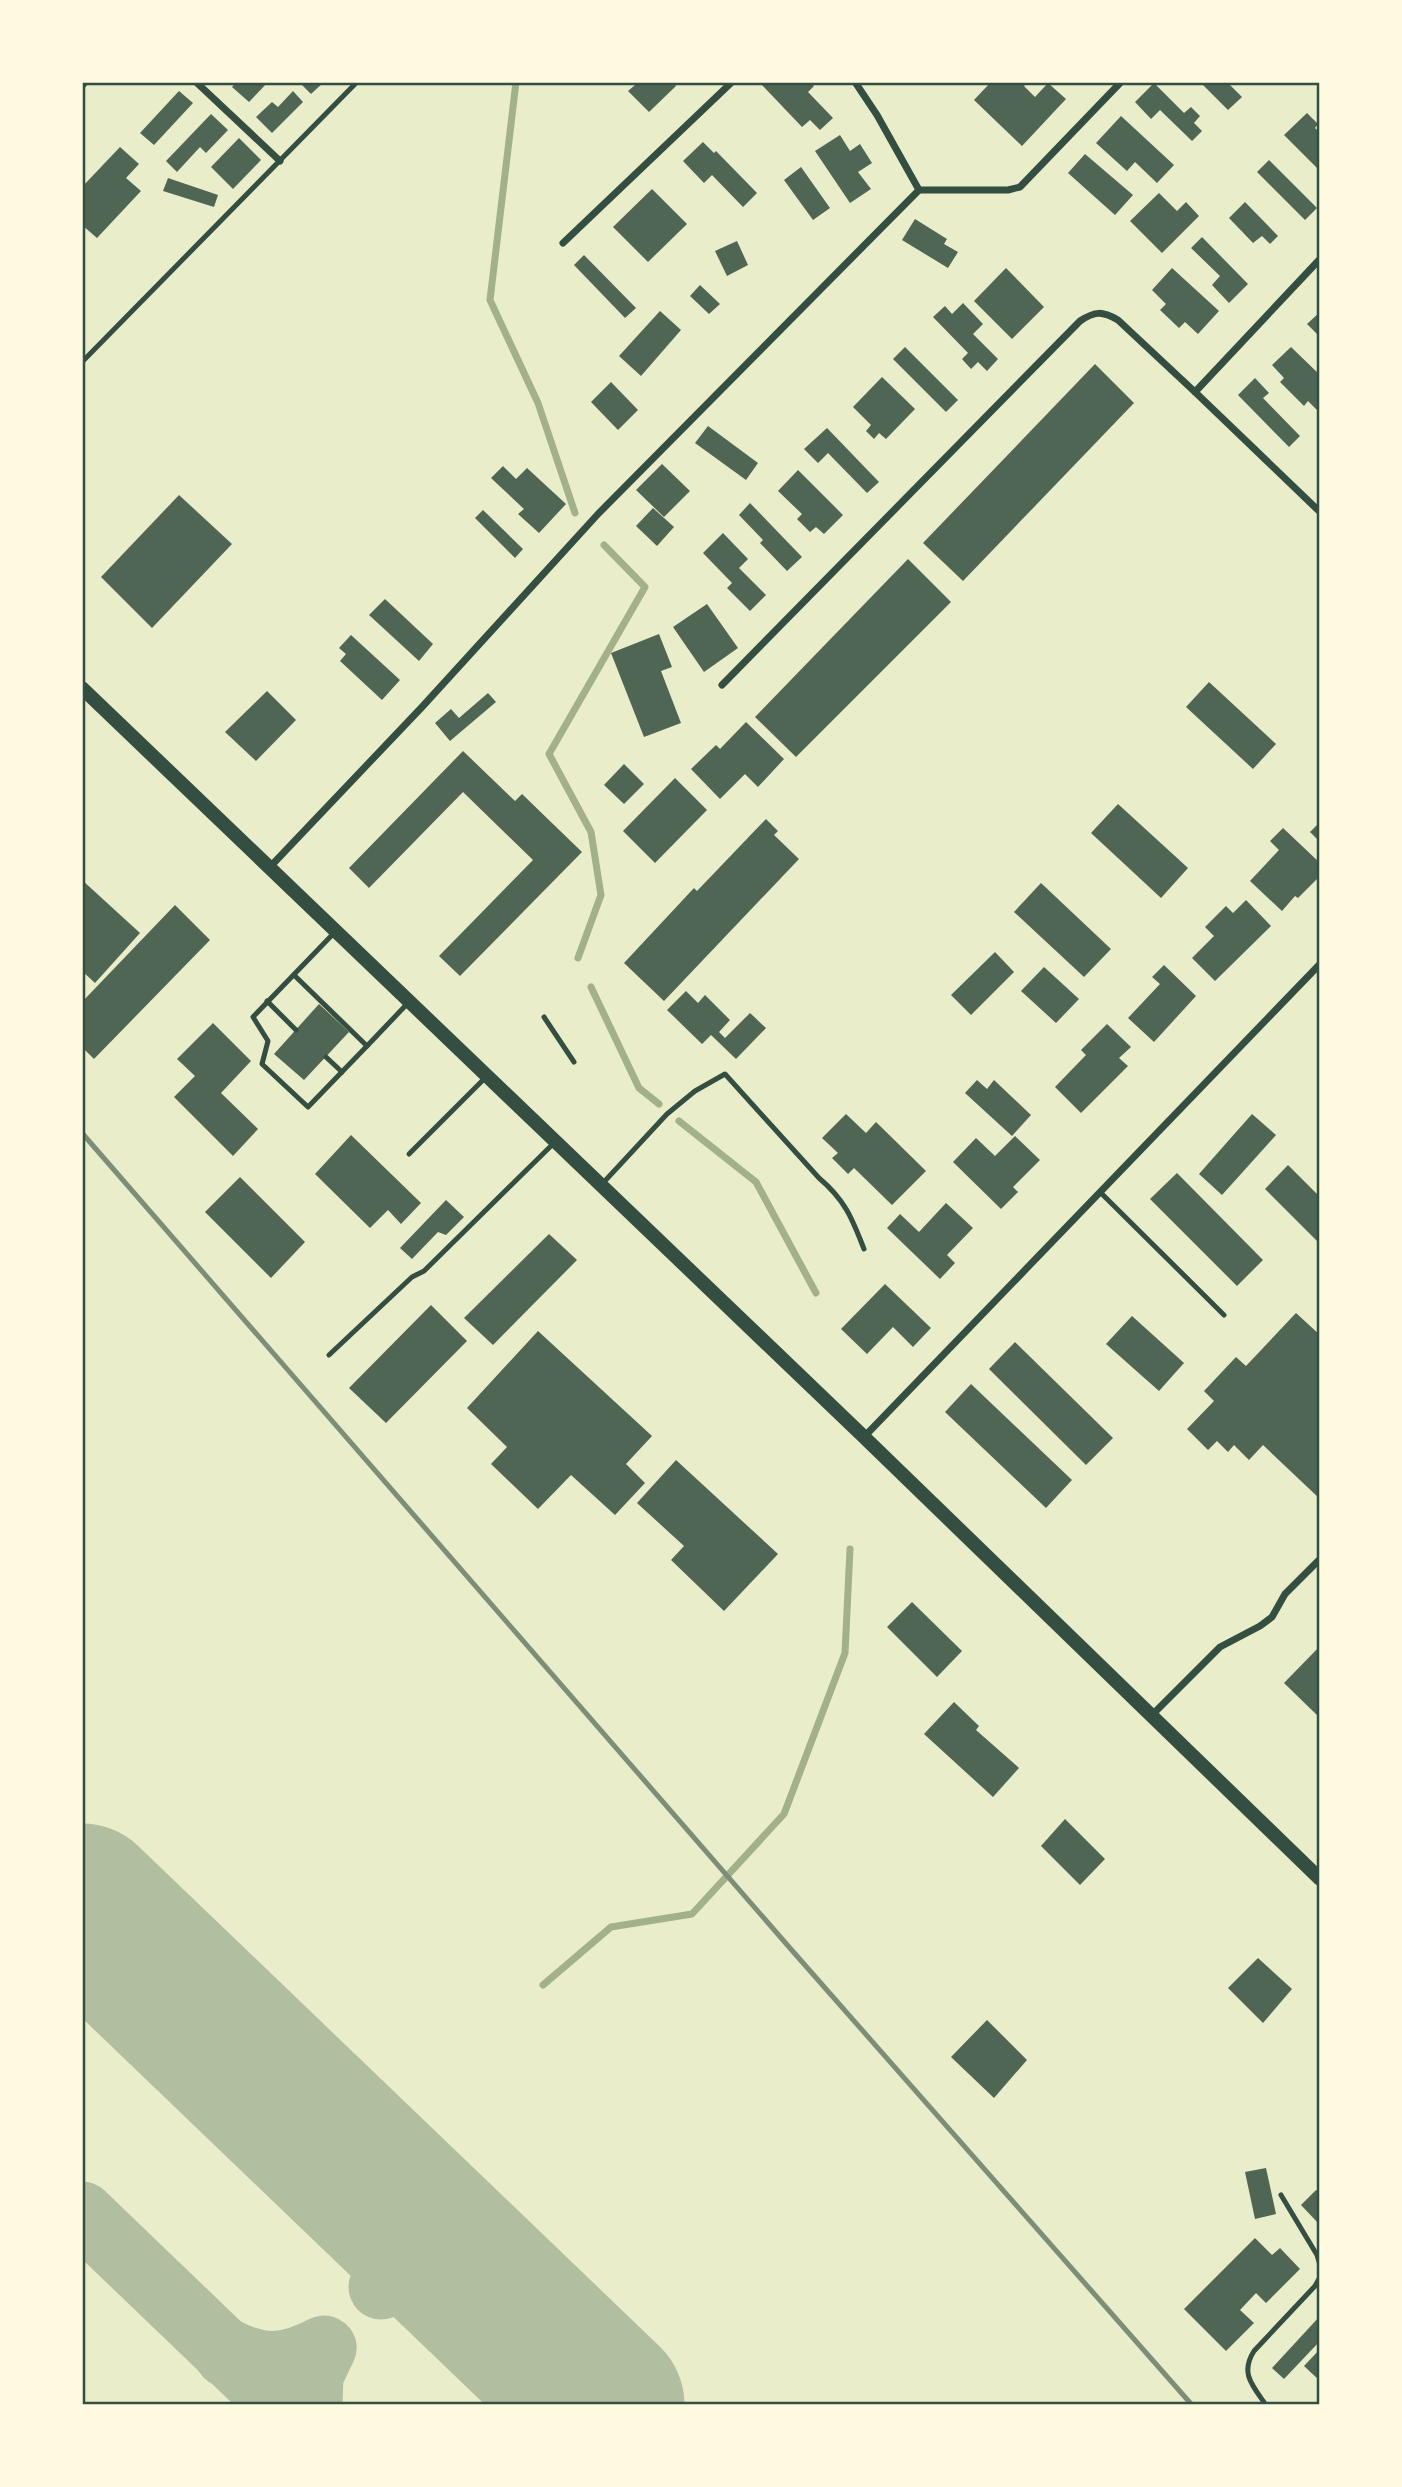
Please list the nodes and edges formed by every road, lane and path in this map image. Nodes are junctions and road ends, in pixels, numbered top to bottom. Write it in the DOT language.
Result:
graph roads {
  1 [pos="196,82"];
  2 [pos="357,82"];
  3 [pos="732,82"];
  4 [pos="855,82"];
  5 [pos="1121,82"];
  6 [pos="280,162"];
  7 [pos="919,190"];
  8 [pos="563,243"];
  9 [pos="1320,259"];
  10 [pos="82,362"];
  11 [pos="1195,391"];
  12 [pos="1320,512"];
  13 [pos="722,685"];
  14 [pos="82,688"];
  15 [pos="270,868"];
  16 [pos="336,931"];
  17 [pos="1320,964"];
  18 [pos="293,975"];
  19 [pos="267,1001"];
  20 [pos="409,1001"];
  21 [pos="544,1017"];
  22 [pos="296,1030"];
  23 [pos="367,1045"];
  24 [pos="326,1057"];
  25 [pos="574,1062"];
  26 [pos="342,1072"];
  27 [pos="486,1076"];
  28 [pos="555,1142"];
  29 [pos="409,1154"];
  30 [pos="601,1186"];
  31 [pos="1100,1192"];
  32 [pos="864,1249"];
  33 [pos="1224,1315"];
  34 [pos="329,1355"];
  35 [pos="864,1437"];
  36 [pos="1320,1559"];
  37 [pos="1151,1716"];
  38 [pos="1320,1879"];
  39 [pos="1281,2195"];
  40 [pos="1320,2265"];
  41 [pos="1320,2277"];
  42 [pos="1266,2405"];
  1 -- 6 [label="street"];
  2 -- 6 [label="lane"];
  3 -- 8 [label="street"];
  4 -- 7 [label="street"];
  5 -- 7 [label="street"];
  6 -- 10 [label="lane"];
  7 -- 15 [label="street"];
  9 -- 11 [label="street"];
  11 -- 12 [label="street"];
  11 -- 13 [label="street"];
  14 -- 15 [label="main road"];
  15 -- 16 [label="main road"];
  16 -- 18 [label="lane"];
  16 -- 20 [label="main road"];
  17 -- 31 [label="street"];
  18 -- 19 [label="lane"];
  18 -- 23 [label="lane"];
  19 -- 22 [label="lane"];
  19 -- 26 [label="lane"];
  20 -- 23 [label="lane"];
  20 -- 27 [label="main road"];
  21 -- 25 [label="lane"];
  23 -- 26 [label="lane"];
  24 -- 26 [label="lane"];
  27 -- 28 [label="main road"];
  27 -- 29 [label="lane"];
  28 -- 30 [label="main road"];
  28 -- 34 [label="lane"];
  30 -- 32 [label="lane"];
  30 -- 35 [label="main road"];
  31 -- 33 [label="lane"];
  31 -- 35 [label="street"];
  35 -- 37 [label="main road"];
  36 -- 37 [label="street"];
  37 -- 38 [label="main road"];
  39 -- 40 [label="lane"];
  41 -- 42 [label="lane"];
}
